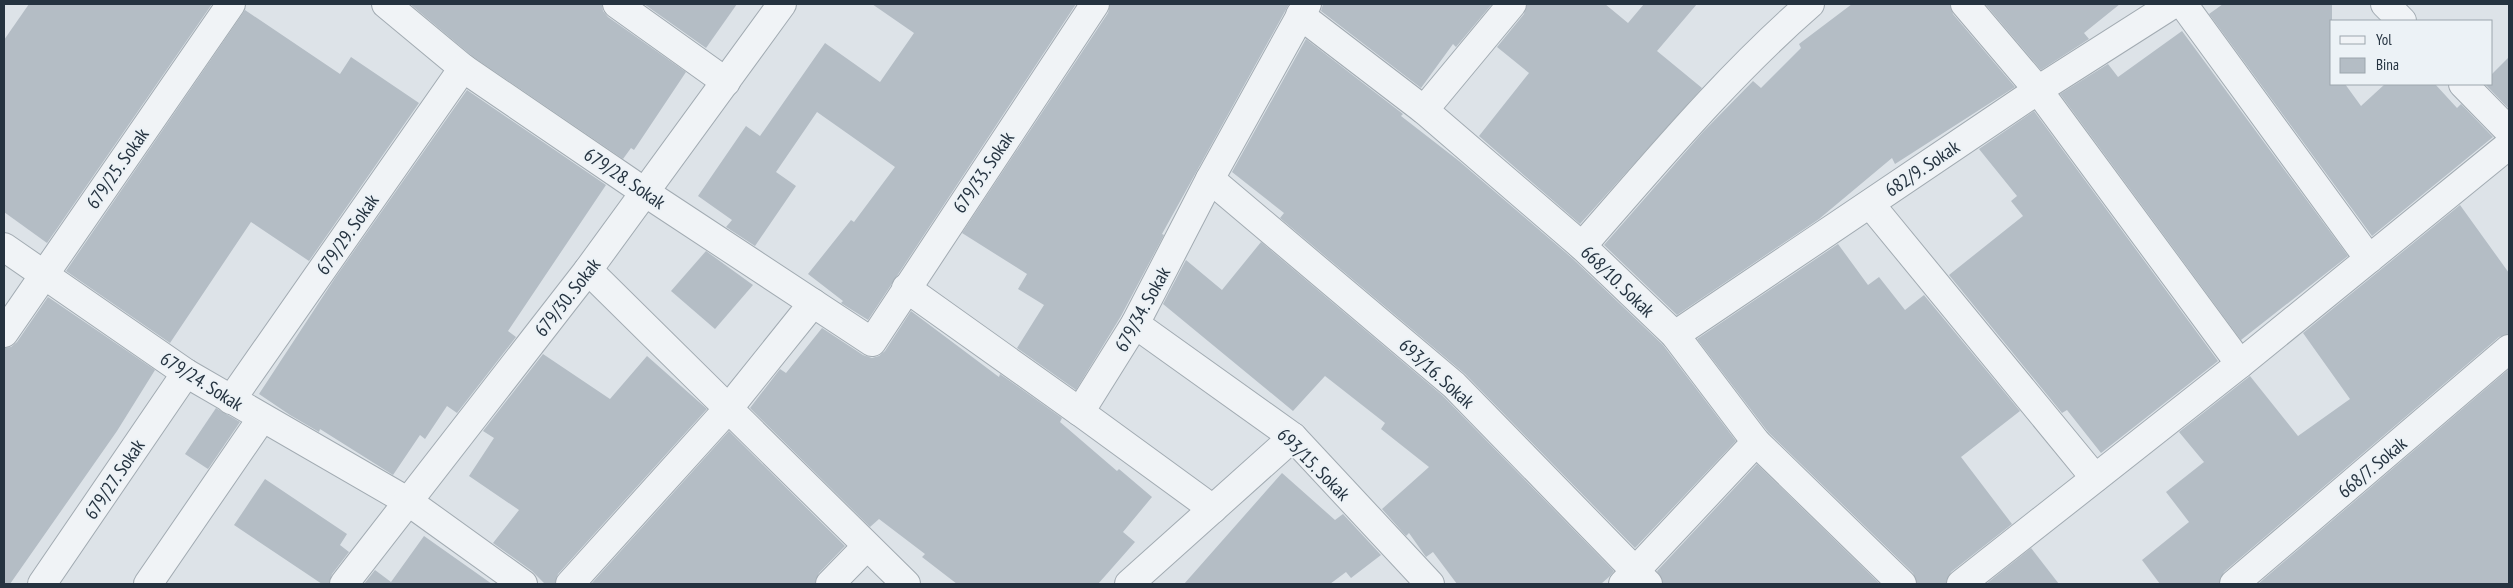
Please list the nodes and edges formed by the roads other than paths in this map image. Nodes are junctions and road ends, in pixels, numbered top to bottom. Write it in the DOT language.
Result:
graph roads {
  1 [pos="231,4"];
  2 [pos="386,4"];
  3 [pos="617,4"];
  4 [pos="782,4"];
  5 [pos="1095,4"];
  6 [pos="1512,4"];
  7 [pos="1810,4"];
  8 [pos="1965,4"];
  9 [pos="2172,4"];
  10 [pos="2183,4"];
  11 [pos="2385,4"];
  12 [pos="1303,9"];
  13 [pos="2401,20"];
  14 [pos="463,68"];
  15 [pos="726,82"];
  16 [pos="2464,85"];
  17 [pos="2038,90"];
  18 [pos="1424,110"];
  19 [pos="2509,131"];
  20 [pos="2509,145"];
  21 [pos="1210,179"];
  22 [pos="646,193"];
  23 [pos="1870,204"];
  24 [pos="4,246"];
  25 [pos="1582,246"];
  26 [pos="2369,259"];
  27 [pos="588,270"];
  28 [pos="45,273"];
  29 [pos="906,288"];
  30 [pos="813,303"];
  31 [pos="1136,324"];
  32 [pos="4,333"];
  33 [pos="1675,335"];
  34 [pos="872,342"];
  35 [pos="2509,349"];
  36 [pos="2240,364"];
  37 [pos="186,373"];
  38 [pos="231,400"];
  39 [pos="728,409"];
  40 [pos="1080,412"];
  41 [pos="262,418"];
  42 [pos="1293,437"];
  43 [pos="1756,442"];
  44 [pos="2095,478"];
  45 [pos="409,502"];
  46 [pos="1213,509"];
  47 [pos="866,547"];
  48 [pos="1635,580"];
  49 [pos="42,584"];
  50 [pos="148,584"];
  51 [pos="344,584"];
  52 [pos="523,584"];
  53 [pos="570,584"];
  54 [pos="830,584"];
  55 [pos="906,584"];
  56 [pos="1129,584"];
  57 [pos="1430,584"];
  58 [pos="1902,584"];
  59 [pos="1961,584"];
  60 [pos="2234,584"];
  1 -- 28 [label="street, 679/25. Sokak"];
  2 -- 14 [label="street, 679/28. Sokak"];
  3 -- 15 [label="street"];
  4 -- 15 [label="street, 679/30. Sokak"];
  5 -- 29 [label="street, 679/33. Sokak"];
  6 -- 18 [label="street"];
  7 -- 25 [label="street"];
  8 -- 17 [label="street"];
  9 -- 17 [label="street, 682/9. Sokak"];
  10 -- 26 [label="street"];
  11 -- 13 [label="street"];
  12 -- 18 [label="street, 668/10. Sokak"];
  12 -- 21 [label="street, 679/34. Sokak"];
  14 -- 22 [label="street, 679/28. Sokak"];
  14 -- 38 [label="street, 679/29. Sokak"];
  15 -- 22 [label="street, 679/30. Sokak"];
  16 -- 19 [label="street"];
  17 -- 23 [label="street, 682/9. Sokak"];
  17 -- 36 [label="street"];
  18 -- 25 [label="street, 668/10. Sokak"];
  20 -- 26 [label="street"];
  21 -- 31 [label="street, 679/34. Sokak"];
  21 -- 48 [label="street, 693/16. Sokak"];
  22 -- 27 [label="street, 679/30. Sokak"];
  22 -- 30 [label="street, 679/28. Sokak"];
  23 -- 33 [label="street, 682/9. Sokak"];
  23 -- 44 [label="street"];
  24 -- 28 [label="street, 679/24. Sokak"];
  25 -- 33 [label="street, 668/10. Sokak"];
  26 -- 36 [label="street"];
  27 -- 39 [label="street"];
  27 -- 45 [label="street, 679/30. Sokak"];
  28 -- 32 [label="street, 679/25. Sokak"];
  28 -- 37 [label="street, 679/24. Sokak"];
  29 -- 34 [label="street, 679/33. Sokak"];
  29 -- 40 [label="street"];
  30 -- 34 [label="street, 679/28. Sokak"];
  30 -- 39 [label="street"];
  31 -- 40 [label="street, 679/34. Sokak"];
  31 -- 42 [label="street, 693/15. Sokak"];
  33 -- 43 [label="street, 668/10. Sokak"];
  35 -- 60 [label="street, 668/7. Sokak"];
  36 -- 44 [label="street"];
  37 -- 38 [label="street, 679/24. Sokak"];
  37 -- 49 [label="street, 679/27. Sokak"];
  38 -- 41 [label="street, 679/24. Sokak"];
  39 -- 47 [label="street"];
  39 -- 53 [label="street"];
  40 -- 46 [label="street"];
  41 -- 45 [label="street, 679/24. Sokak"];
  41 -- 50 [label="street"];
  42 -- 46 [label="street"];
  42 -- 57 [label="street, 693/15. Sokak"];
  43 -- 48 [label="street"];
  43 -- 58 [label="street, 668/10. Sokak"];
  44 -- 59 [label="street"];
  45 -- 51 [label="street, 679/30. Sokak"];
  45 -- 52 [label="street, 679/24. Sokak"];
  46 -- 56 [label="street"];
  47 -- 54 [label="street"];
  47 -- 55 [label="street"];
}
